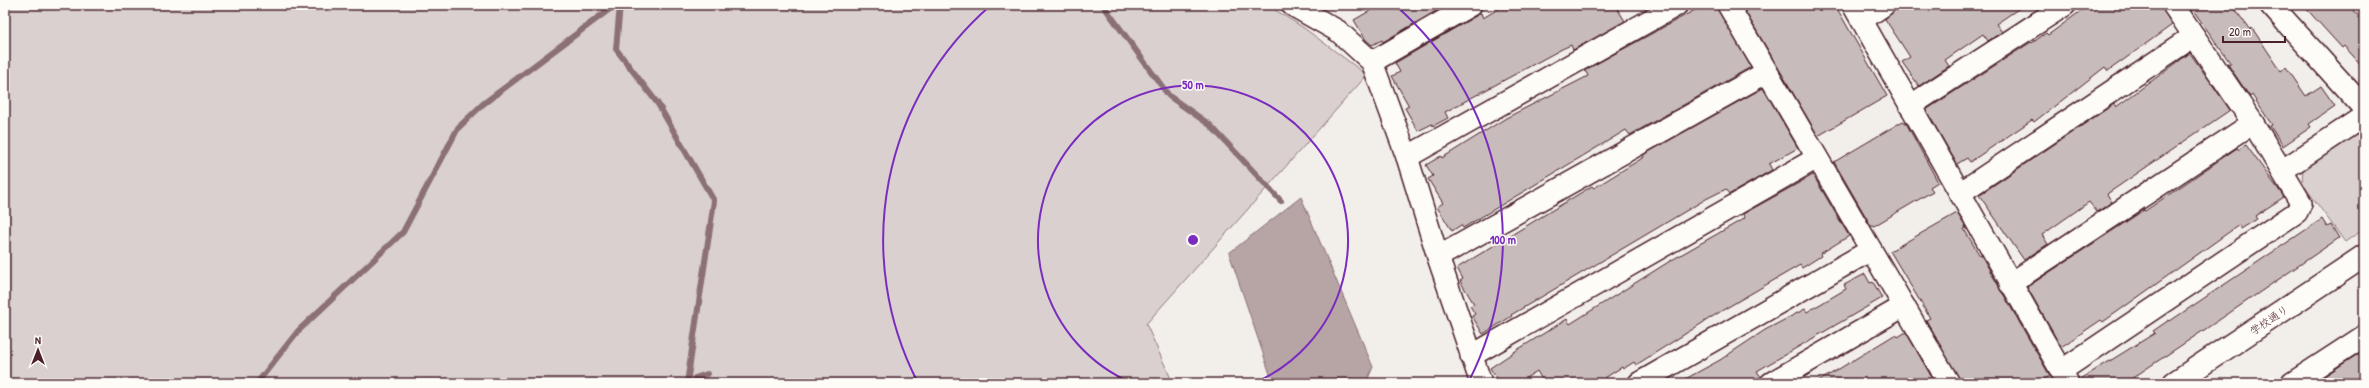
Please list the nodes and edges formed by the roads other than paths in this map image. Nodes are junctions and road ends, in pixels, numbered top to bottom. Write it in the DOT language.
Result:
graph roads {
  1 [pos="1292,5"];
  2 [pos="1471,5"];
  3 [pos="1677,5"];
  4 [pos="1728,5"];
  5 [pos="1884,5"];
  6 [pos="2065,5"];
  7 [pos="2173,5"];
  8 [pos="2271,5"];
  9 [pos="1857,12"];
  10 [pos="2194,36"];
  11 [pos="1372,62"];
  12 [pos="1767,72"];
  13 [pos="1910,106"];
  14 [pos="2364,108"];
  15 [pos="2364,116"];
  16 [pos="2253,123"];
  17 [pos="1408,157"];
  18 [pos="1818,158"];
  19 [pos="2282,170"];
  20 [pos="1960,193"];
  21 [pos="1871,250"];
  22 [pos="2364,256"];
  23 [pos="1438,257"];
  24 [pos="2010,284"];
  25 [pos="1904,306"];
  26 [pos="2364,336"];
  27 [pos="1471,356"];
  28 [pos="2065,377"];
  29 [pos="1481,383"];
  30 [pos="1639,383"];
  31 [pos="1771,383"];
  32 [pos="1949,383"];
  33 [pos="2174,383"];
  34 [pos="2292,383"];
  1 -- 11 [label="street"];
  2 -- 11 [label="street"];
  3 -- 17 [label="street"];
  4 -- 12 [label="street"];
  5 -- 9 [label="street"];
  6 -- 13 [label="street"];
  7 -- 10 [label="street"];
  8 -- 14 [label="street"];
  9 -- 13 [label="street"];
  10 -- 16 [label="street"];
  10 -- 20 [label="street"];
  11 -- 17 [label="street"];
  12 -- 18 [label="street"];
  12 -- 23 [label="street"];
  13 -- 20 [label="street"];
  15 -- 19 [label="street"];
  16 -- 19 [label="street"];
  16 -- 24 [label="street"];
  17 -- 23 [label="street"];
  18 -- 21 [label="street"];
  18 -- 27 [label="street"];
  19 -- 28 [label="street"];
  20 -- 24 [label="street"];
  21 -- 25 [label="street"];
  21 -- 30 [label="street"];
  22 -- 33 [label="street, 学校通り"];
  23 -- 27 [label="street"];
  24 -- 28 [label="street"];
  25 -- 31 [label="street"];
  25 -- 32 [label="street"];
  26 -- 34 [label="street"];
  27 -- 29 [label="street"];
}
